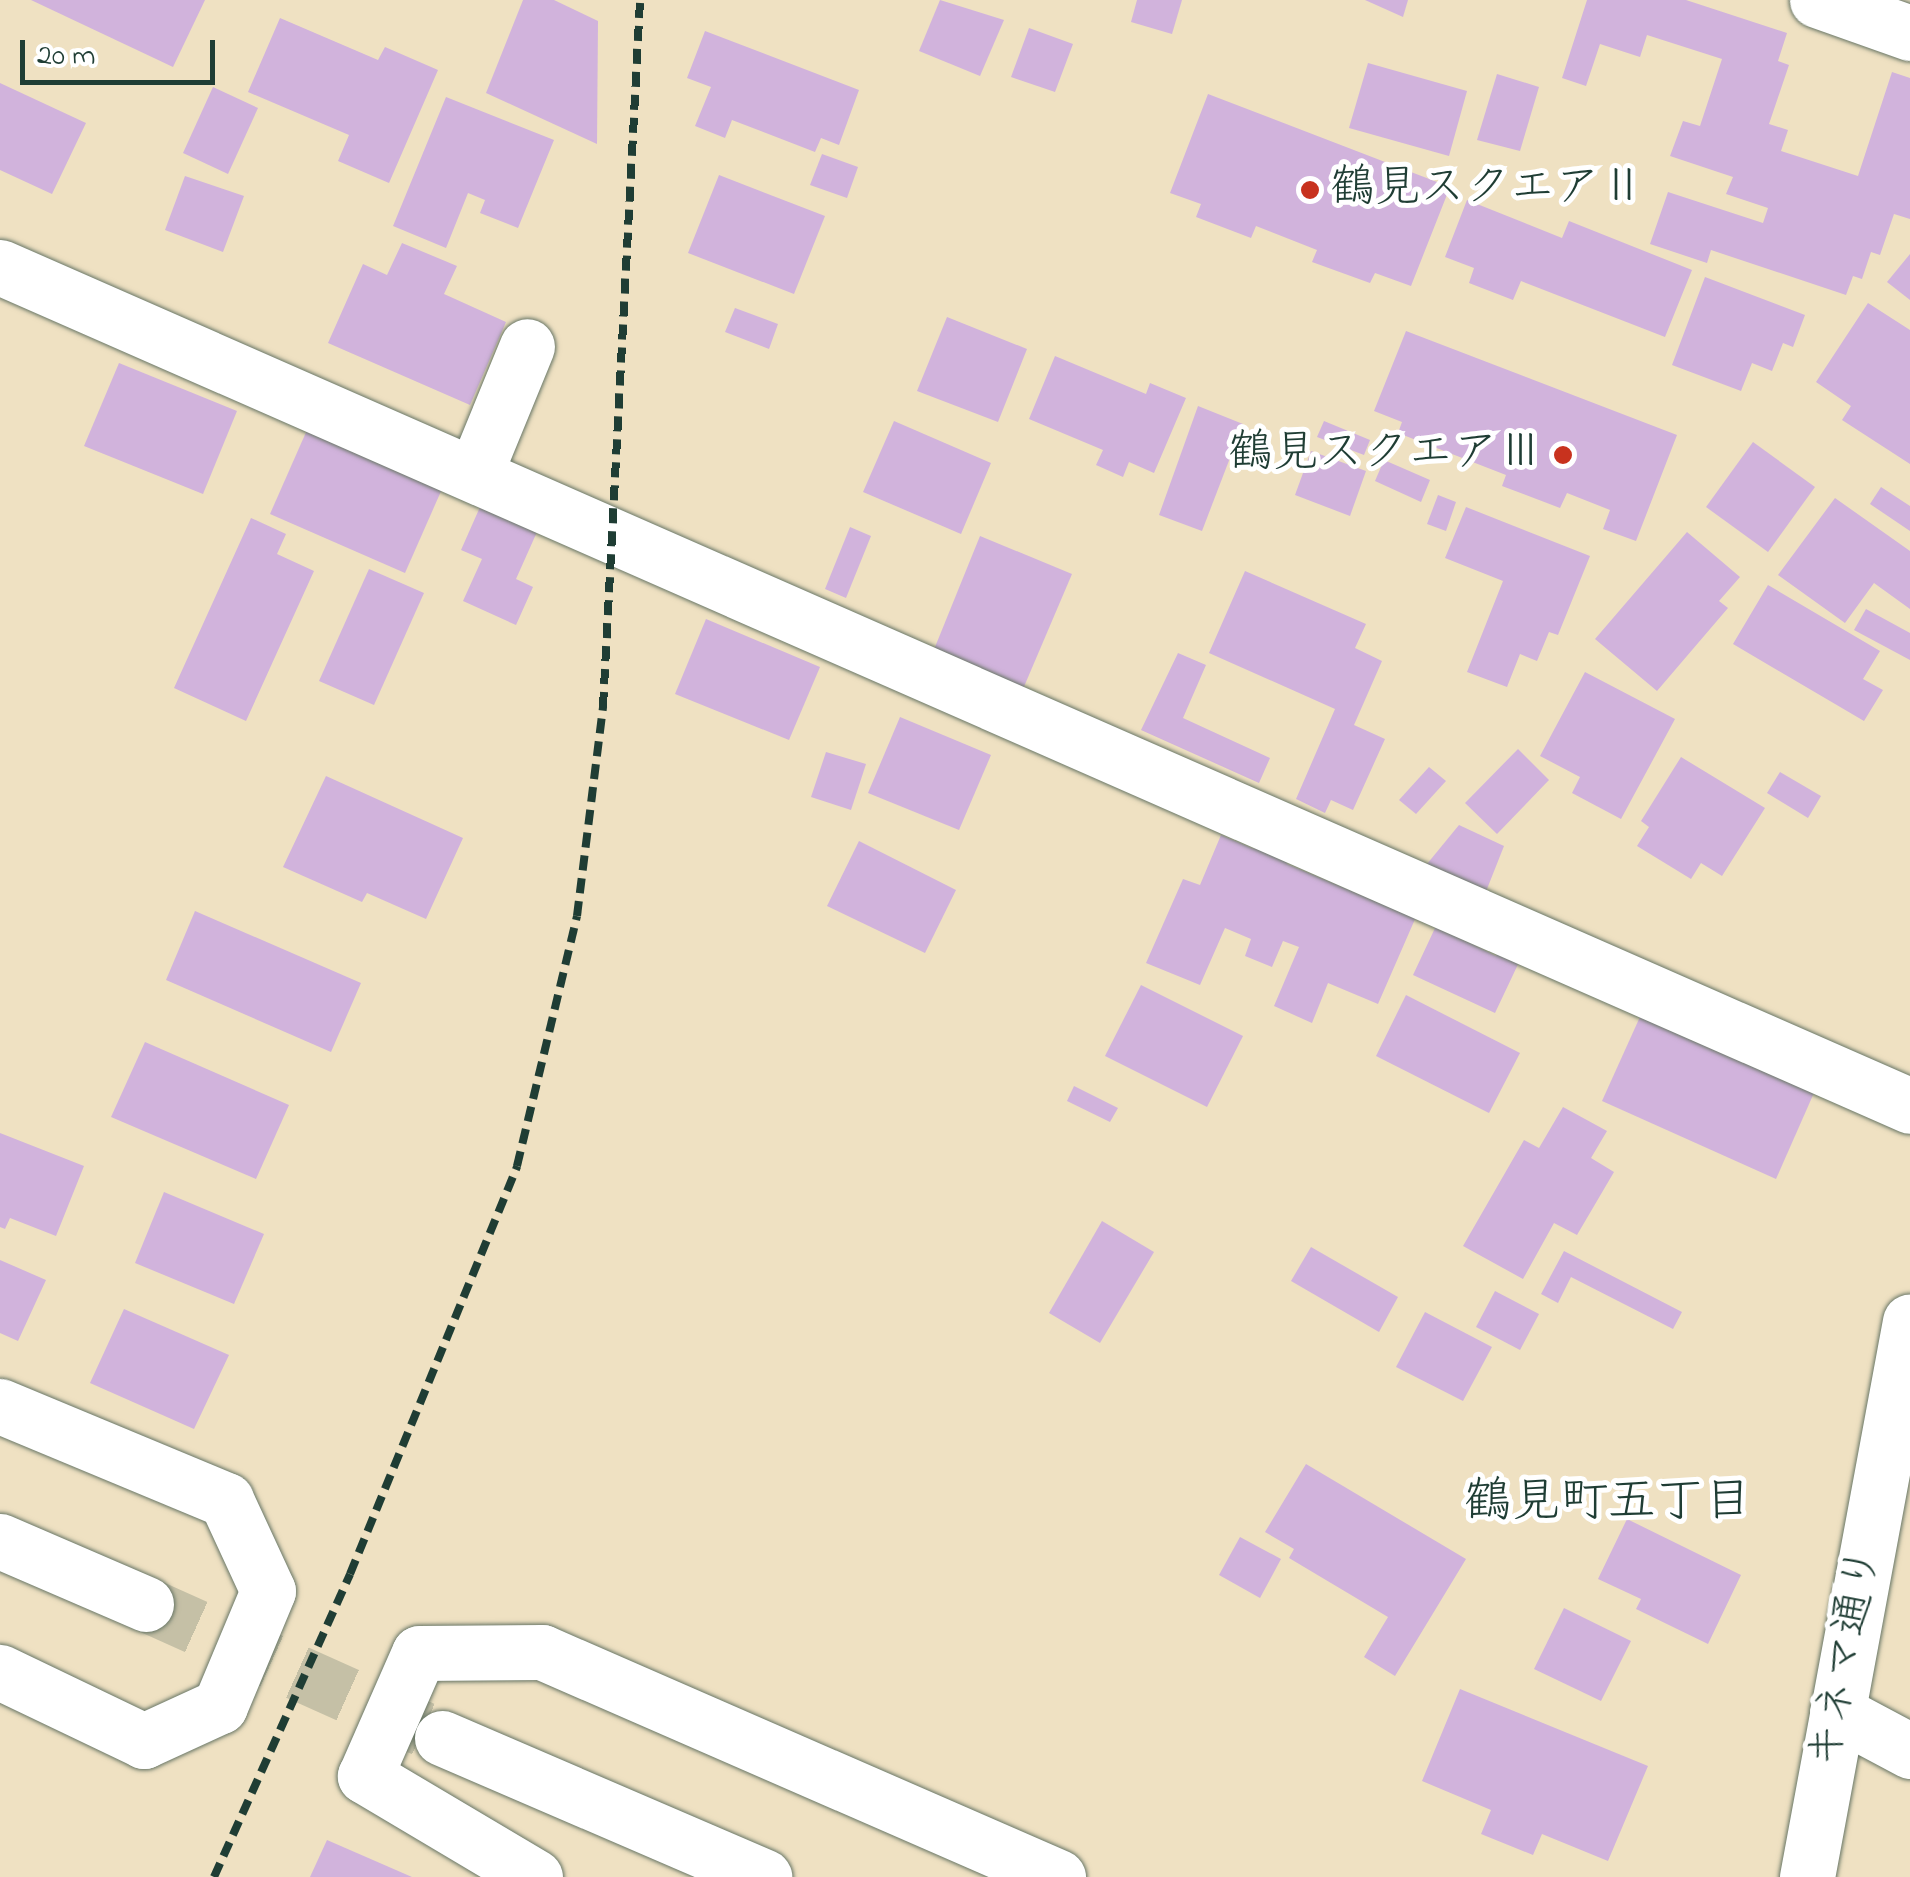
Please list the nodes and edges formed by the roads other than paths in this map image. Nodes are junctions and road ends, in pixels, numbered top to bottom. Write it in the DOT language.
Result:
graph roads {
  1 [pos="1816,0"];
  2 [pos="1910,33"];
  3 [pos="0,268"];
  4 [pos="527,346"];
  5 [pos="475,473"];
  6 [pos="1910,1106"];
  7 [pos="1910,1321"];
  8 [pos="0,1406"];
  9 [pos="0,1541"];
  10 [pos="146,1604"];
  11 [pos="0,1672"];
  12 [pos="1837,1712"];
  13 [pos="442,1738"];
  14 [pos="1910,1751"];
  15 [pos="534,1877"];
  16 [pos="764,1877"];
  17 [pos="1058,1877"];
  18 [pos="1807,1877"];
  1 -- 2 [label="street"];
  3 -- 5 [label="street"];
  4 -- 5 [label="street"];
  5 -- 6 [label="street"];
  7 -- 12 [label="street, キネマ通り"];
  8 -- 11 [label="street"];
  9 -- 10 [label="street"];
  12 -- 14 [label="street"];
  12 -- 18 [label="street, キネマ通り"];
  13 -- 16 [label="street"];
  15 -- 17 [label="street"];
}
